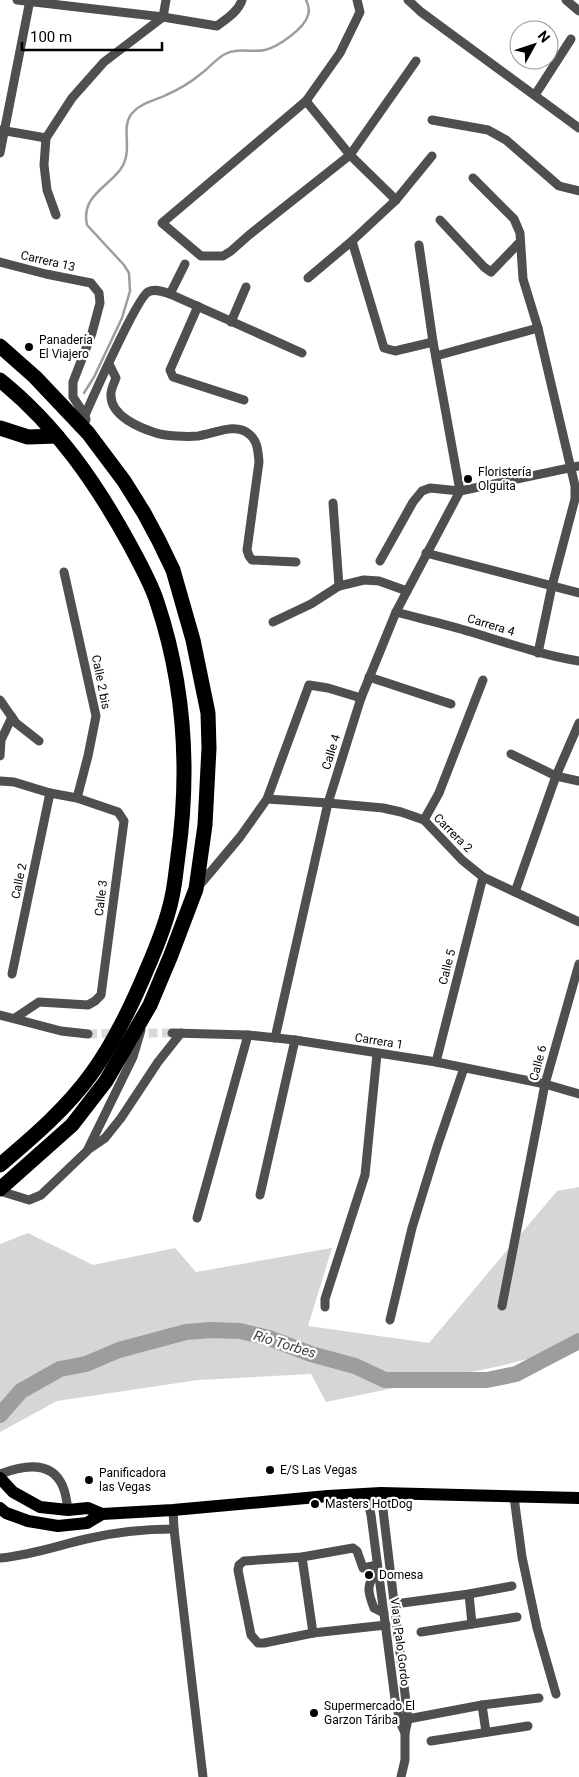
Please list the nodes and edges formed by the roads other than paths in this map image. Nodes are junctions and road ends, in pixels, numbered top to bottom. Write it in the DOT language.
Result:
graph roads {
  1 [pos="17,0"];
  2 [pos="166,0"];
  3 [pos="242,0"];
  4 [pos="357,0"];
  5 [pos="408,0"];
  6 [pos="566,0"];
  7 [pos="29,1"];
  8 [pos="579,11"];
  9 [pos="163,17"];
  10 [pos="571,39"];
  11 [pos="416,61"];
  12 [pos="535,95"];
  13 [pos="306,101"];
  14 [pos="432,120"];
  15 [pos="579,128"];
  16 [pos="2,131"];
  17 [pos="46,138"];
  18 [pos="0,153"];
  19 [pos="350,155"];
  20 [pos="432,156"];
  21 [pos="473,178"];
  22 [pos="579,191"];
  23 [pos="396,200"];
  24 [pos="56,215"];
  25 [pos="440,220"];
  26 [pos="352,241"];
  27 [pos="520,242"];
  28 [pos="419,245"];
  29 [pos="0,262"];
  30 [pos="185,264"];
  31 [pos="308,278"];
  32 [pos="246,287"];
  33 [pos="170,294"];
  34 [pos="198,306"];
  35 [pos="231,322"];
  36 [pos="538,328"];
  37 [pos="433,342"];
  38 [pos="0,346"];
  39 [pos="302,353"];
  40 [pos="436,356"];
  41 [pos="109,364"];
  42 [pos="0,380"];
  43 [pos="244,400"];
  44 [pos="85,415"];
  45 [pos="0,428"];
  46 [pos="88,432"];
  47 [pos="58,436"];
  48 [pos="575,468"];
  49 [pos="460,491"];
  50 [pos="333,503"];
  51 [pos="426,553"];
  52 [pos="380,560"];
  53 [pos="296,562"];
  54 [pos="64,572"];
  55 [pos="339,586"];
  56 [pos="552,586"];
  57 [pos="406,591"];
  58 [pos="579,593"];
  59 [pos="396,612"];
  60 [pos="273,622"];
  61 [pos="538,653"];
  62 [pos="579,661"];
  63 [pos="369,677"];
  64 [pos="483,680"];
  65 [pos="361,698"];
  66 [pos="0,700"];
  67 [pos="451,704"];
  68 [pos="12,717"];
  69 [pos="579,723"];
  70 [pos="39,741"];
  71 [pos="511,754"];
  72 [pos="0,756"];
  73 [pos="556,776"];
  74 [pos="0,781"];
  75 [pos="579,781"];
  76 [pos="50,793"];
  77 [pos="77,798"];
  78 [pos="267,799"];
  79 [pos="328,803"];
  80 [pos="424,820"];
  81 [pos="482,877"];
  82 [pos="196,889"];
  83 [pos="514,892"];
  84 [pos="579,922"];
  85 [pos="579,964"];
  86 [pos="12,974"];
  87 [pos="150,1005"];
  88 [pos="0,1015"];
  89 [pos="15,1018"];
  90 [pos="88,1034"];
  91 [pos="248,1035"];
  92 [pos="275,1038"];
  93 [pos="295,1040"];
  94 [pos="377,1054"];
  95 [pos="436,1062"];
  96 [pos="464,1068"];
  97 [pos="545,1084"];
  98 [pos="579,1094"];
  99 [pos="87,1151"];
  100 [pos="0,1165"];
  101 [pos="0,1190"];
  102 [pos="260,1195"];
  103 [pos="197,1218"];
  104 [pos="502,1306"];
  105 [pos="325,1307"];
  106 [pos="390,1320"];
  107 [pos="0,1474"];
  108 [pos="0,1478"];
  109 [pos="366,1493"];
  110 [pos="381,1493"];
  111 [pos="514,1497"];
  112 [pos="579,1498"];
  113 [pos="0,1508"];
  114 [pos="68,1510"];
  115 [pos="173,1510"];
  116 [pos="102,1514"];
  117 [pos="174,1529"];
  118 [pos="302,1557"];
  119 [pos="0,1558"];
  120 [pos="378,1569"];
  121 [pos="512,1586"];
  122 [pos="469,1594"];
  123 [pos="395,1604"];
  124 [pos="517,1617"];
  125 [pos="472,1624"];
  126 [pos="386,1625"];
  127 [pos="421,1632"];
  128 [pos="313,1633"];
  129 [pos="556,1694"];
  130 [pos="539,1698"];
  131 [pos="482,1705"];
  132 [pos="408,1719"];
  133 [pos="528,1726"];
  134 [pos="486,1732"];
  135 [pos="405,1733"];
  136 [pos="431,1741"];
  137 [pos="203,1777"];
  138 [pos="401,1777"];
  1 -- 7 [label="street"];
  2 -- 9 [label="street"];
  3 -- 9 [label="street"];
  4 -- 13 [label="street"];
  5 -- 12 [label="street"];
  6 -- 8 [label="street"];
  7 -- 9 [label="street"];
  7 -- 16 [label="street"];
  9 -- 17 [label="street"];
  10 -- 12 [label="street"];
  11 -- 19 [label="street"];
  12 -- 15 [label="street"];
  13 -- 19 [label="street"];
  13 -- 19 [label="street"];
  14 -- 22 [label="street"];
  16 -- 17 [label="street"];
  16 -- 18 [label="street"];
  17 -- 24 [label="street"];
  19 -- 23 [label="street"];
  20 -- 23 [label="street"];
  21 -- 27 [label="street"];
  23 -- 26 [label="street"];
  25 -- 27 [label="street"];
  26 -- 31 [label="street"];
  26 -- 37 [label="street"];
  27 -- 36 [label="street"];
  28 -- 37 [label="street"];
  29 -- 44 [label="street, Carrera 13"];
  30 -- 33 [label="street"];
  32 -- 35 [label="street"];
  33 -- 34 [label="street"];
  33 -- 41 [label="street"];
  34 -- 35 [label="street"];
  34 -- 43 [label="street"];
  35 -- 39 [label="street"];
  36 -- 40 [label="street"];
  36 -- 48 [label="street"];
  37 -- 40 [label="street"];
  38 -- 46 [label="highway"];
  40 -- 49 [label="street"];
  41 -- 44 [label="street"];
  41 -- 53 [label="street"];
  42 -- 47 [label="highway"];
  44 -- 46 [label="street"];
  45 -- 47 [label="highway"];
  46 -- 82 [label="highway"];
  47 -- 100 [label="highway"];
  48 -- 49 [label="street"];
  48 -- 56 [label="street"];
  49 -- 51 [label="street, Calle 4"];
  49 -- 52 [label="street"];
  50 -- 55 [label="street"];
  51 -- 56 [label="street"];
  51 -- 57 [label="street, Calle 4"];
  54 -- 77 [label="street, Calle 2 bis"];
  55 -- 57 [label="street"];
  55 -- 60 [label="street"];
  56 -- 58 [label="street"];
  56 -- 61 [label="street"];
  57 -- 59 [label="street, Calle 4"];
  59 -- 61 [label="street, Carrera 4"];
  59 -- 63 [label="street, Calle 4"];
  61 -- 62 [label="street, Carrera 4"];
  63 -- 65 [label="street, Calle 4"];
  63 -- 67 [label="street"];
  64 -- 80 [label="street"];
  65 -- 78 [label="street"];
  65 -- 79 [label="street, Calle 4"];
  66 -- 68 [label="street"];
  68 -- 70 [label="street"];
  68 -- 72 [label="street"];
  69 -- 73 [label="street"];
  71 -- 73 [label="street"];
  73 -- 75 [label="street"];
  73 -- 83 [label="street"];
  74 -- 76 [label="street, Calle 3"];
  76 -- 77 [label="street, Calle 3"];
  76 -- 86 [label="street, Calle 2"];
  77 -- 89 [label="street, Calle 3"];
  78 -- 79 [label="street, Carrera 2"];
  78 -- 82 [label="street"];
  79 -- 80 [label="street, Carrera 2"];
  79 -- 92 [label="street, Calle 4"];
  80 -- 81 [label="street, Carrera 2"];
  81 -- 83 [label="street, Carrera 2"];
  81 -- 95 [label="street, Calle 5"];
  82 -- 87 [label="highway"];
  83 -- 84 [label="street, Carrera 2"];
  85 -- 97 [label="street, Calle 6"];
  87 -- 99 [label="street"];
  87 -- 101 [label="highway"];
  88 -- 89 [label="street"];
  89 -- 90 [label="street"];
  91 -- 92 [label="street, Carrera 1"];
  91 -- 99 [label="street, Carrera 1"];
  91 -- 103 [label="street"];
  92 -- 93 [label="street, Carrera 1"];
  93 -- 94 [label="street, Carrera 1"];
  93 -- 102 [label="street"];
  94 -- 95 [label="street, Carrera 1"];
  94 -- 105 [label="street"];
  95 -- 96 [label="street, Carrera 1"];
  96 -- 97 [label="street, Carrera 1"];
  96 -- 106 [label="street"];
  97 -- 98 [label="street, Carrera 1"];
  97 -- 104 [label="street, Calle 6"];
  99 -- 101 [label="street"];
  107 -- 114 [label="street"];
  108 -- 114 [label="main road"];
  109 -- 110 [label="main road"];
  109 -- 115 [label="main road"];
  109 -- 120 [label="street, Vía a Palo Gordo"];
  110 -- 111 [label="main road"];
  110 -- 123 [label="street, Vía a Palo Gordo"];
  111 -- 112 [label="main road"];
  111 -- 129 [label="street"];
  113 -- 116 [label="main road"];
  114 -- 116 [label="main road"];
  115 -- 116 [label="main road"];
  115 -- 117 [label="street"];
  117 -- 119 [label="street"];
  117 -- 137 [label="street"];
  118 -- 120 [label="street"];
  118 -- 128 [label="street"];
  118 -- 128 [label="street"];
  120 -- 126 [label="street, Vía a Palo Gordo"];
  121 -- 122 [label="street"];
  122 -- 123 [label="street"];
  122 -- 125 [label="street"];
  123 -- 132 [label="street, Vía a Palo Gordo"];
  124 -- 125 [label="street"];
  125 -- 127 [label="street"];
  126 -- 128 [label="street"];
  126 -- 135 [label="street, Vía a Palo Gordo"];
  130 -- 131 [label="street"];
  131 -- 132 [label="street"];
  131 -- 134 [label="street"];
  132 -- 135 [label="street, Vía a Palo Gordo"];
  133 -- 134 [label="street"];
  134 -- 136 [label="street"];
  135 -- 138 [label="street, Vía a Palo Gordo"];
}
